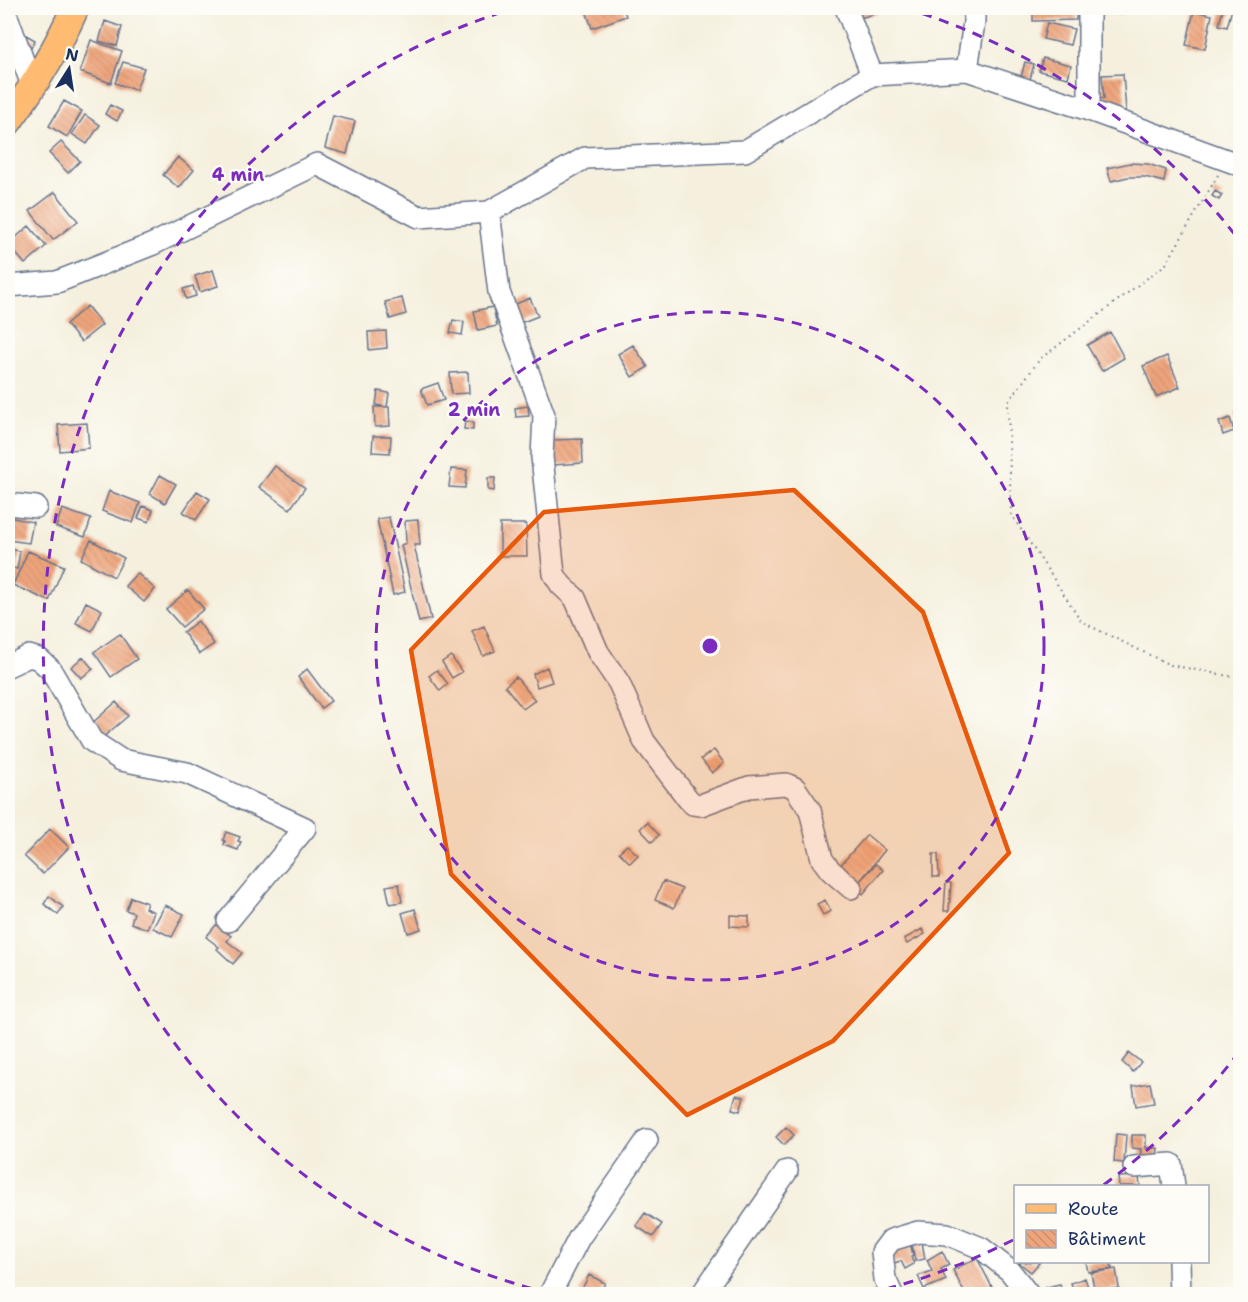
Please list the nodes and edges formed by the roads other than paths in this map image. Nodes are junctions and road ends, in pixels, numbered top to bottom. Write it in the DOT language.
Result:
graph roads {
  1 [pos="75,8"];
  2 [pos="846,8"];
  3 [pos="974,8"];
  4 [pos="1089,8"];
  5 [pos="8,19"];
  6 [pos="967,70"];
  7 [pos="872,75"];
  8 [pos="33,87"];
  9 [pos="1089,110"];
  10 [pos="8,122"];
  11 [pos="1234,162"];
  12 [pos="489,212"];
  13 [pos="8,286"];
  14 [pos="8,504"];
  15 [pos="36,507"];
  16 [pos="8,666"];
  17 [pos="851,888"];
  18 [pos="228,921"];
  19 [pos="647,1140"];
  20 [pos="1134,1167"];
  21 [pos="787,1171"];
  22 [pos="1174,1185"];
  23 [pos="1179,1263"];
  24 [pos="550,1294"];
  25 [pos="702,1294"];
  26 [pos="892,1294"];
  27 [pos="1028,1294"];
  28 [pos="1180,1294"];
  1 -- 8 [label="main road"];
  2 -- 7 [label="street"];
  3 -- 6 [label="street"];
  4 -- 9 [label="street"];
  5 -- 8 [label="street"];
  6 -- 7 [label="street"];
  6 -- 9 [label="street"];
  7 -- 12 [label="street"];
  8 -- 10 [label="main road"];
  9 -- 11 [label="street"];
  12 -- 13 [label="street"];
  12 -- 17 [label="street"];
  14 -- 15 [label="street"];
  16 -- 18 [label="street"];
  19 -- 24 [label="street"];
  20 -- 22 [label="street"];
  21 -- 25 [label="street"];
  23 -- 28 [label="street"];
  26 -- 27 [label="street"];
}
